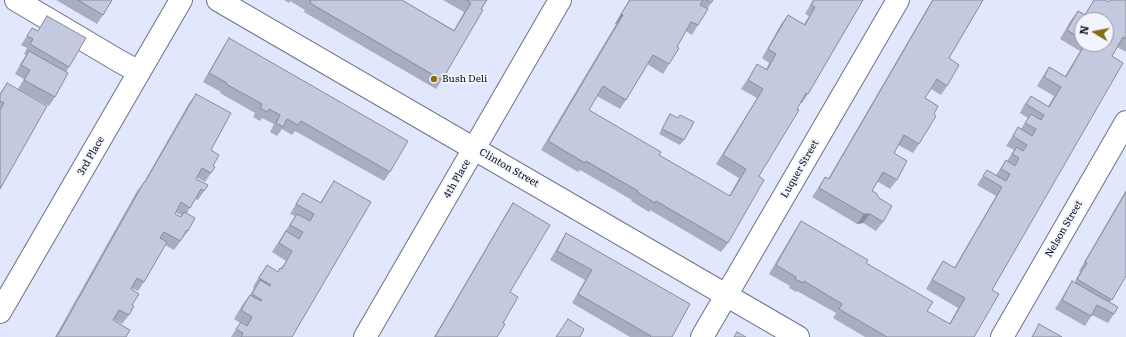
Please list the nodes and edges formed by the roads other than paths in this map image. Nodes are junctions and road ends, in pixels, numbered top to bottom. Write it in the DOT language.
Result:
graph roads {
  1 [pos="16,0"];
  2 [pos="181,0"];
  3 [pos="218,0"];
  4 [pos="560,0"];
  5 [pos="898,0"];
  6 [pos="139,72"];
  7 [pos="1126,122"];
  8 [pos="475,149"];
  9 [pos="727,295"];
  10 [pos="0,312"];
  11 [pos="365,337"];
  12 [pos="702,337"];
  13 [pos="798,337"];
  14 [pos="1002,337"];
  1 -- 6 [label="street"];
  2 -- 6 [label="street, 3rd Place"];
  3 -- 8 [label="street, Clinton Street"];
  4 -- 8 [label="street, 4th Place"];
  5 -- 9 [label="street, Luquer Street"];
  6 -- 10 [label="street, 3rd Place"];
  7 -- 14 [label="street, Nelson Street"];
  8 -- 9 [label="street, Clinton Street"];
  8 -- 11 [label="street, 4th Place"];
  9 -- 12 [label="street, Luquer Street"];
  9 -- 13 [label="street, Clinton Street"];
}
